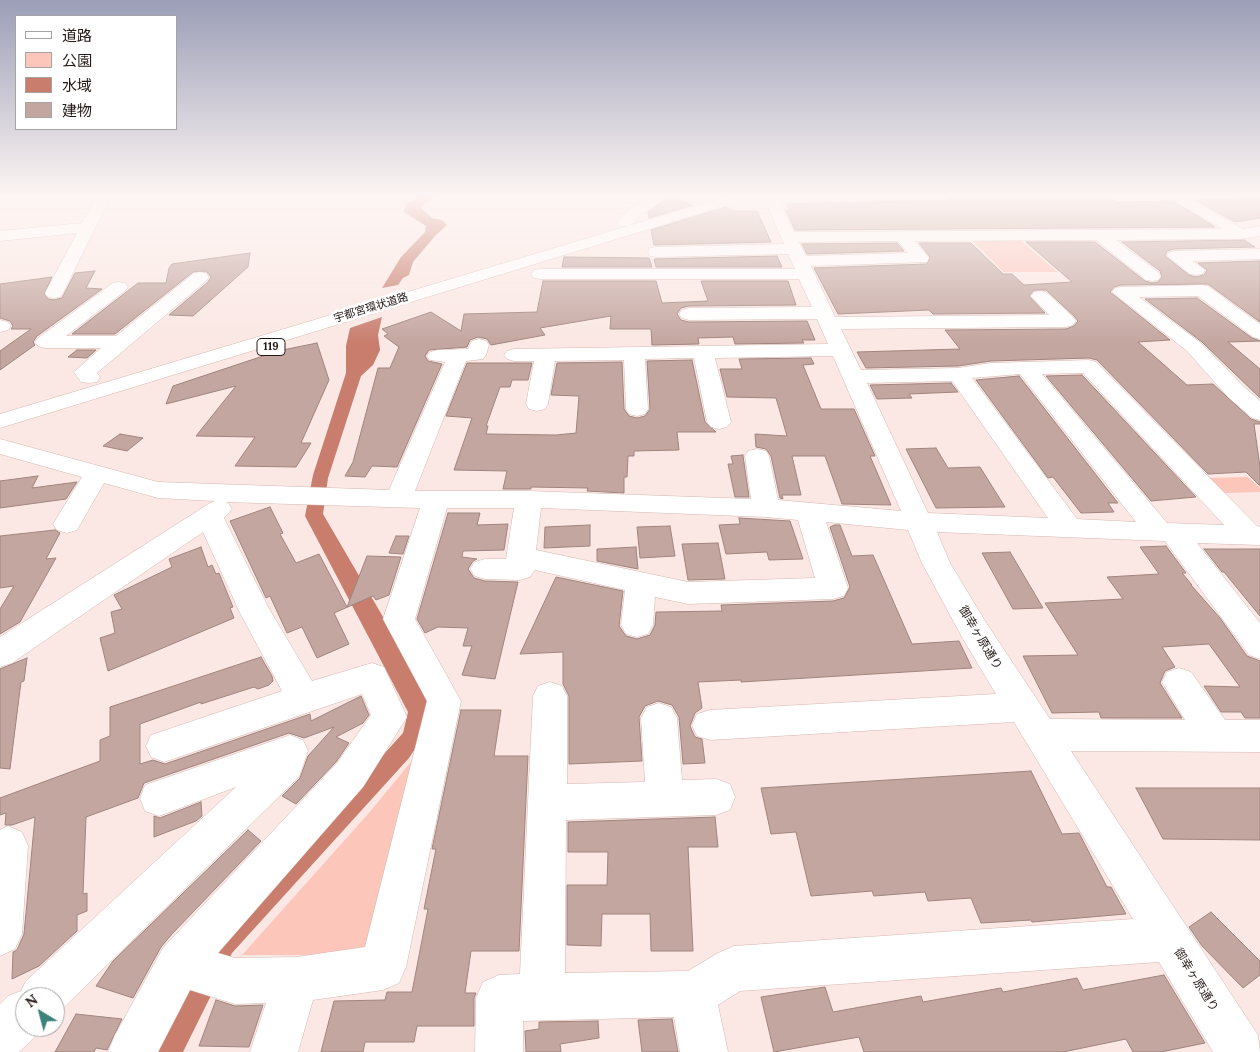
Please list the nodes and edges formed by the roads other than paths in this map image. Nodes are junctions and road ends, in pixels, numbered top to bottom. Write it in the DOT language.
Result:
graph roads {
  1 [pos="79,245"];
  2 [pos="574,245"];
  3 [pos="587,245"];
  4 [pos="793,245"];
  5 [pos="852,245"];
  6 [pos="909,245"];
  7 [pos="1112,245"];
  8 [pos="1260,254"];
  9 [pos="797,255"];
  10 [pos="537,261"];
  11 [pos="1196,270"];
  12 [pos="676,274"];
  13 [pos="1152,276"];
  14 [pos="200,277"];
  15 [pos="120,287"];
  16 [pos="54,293"];
  17 [pos="1040,296"];
  18 [pos="689,314"];
  19 [pos="827,318"];
  20 [pos="1260,333"];
  21 [pos="120,342"];
  22 [pos="479,345"];
  23 [pos="841,350"];
  24 [pos="703,352"];
  25 [pos="634,353"];
  26 [pos="546,354"];
  27 [pos="514,355"];
  28 [pos="1026,368"];
  29 [pos="958,374"];
  30 [pos="89,377"];
  31 [pos="853,377"];
  32 [pos="537,404"];
  33 [pos="637,409"];
  34 [pos="1260,413"];
  35 [pos="720,422"];
  36 [pos="3,427"];
  37 [pos="757,456"];
  38 [pos="98,474"];
  39 [pos="234,494"];
  40 [pos="399,498"];
  41 [pos="529,499"];
  42 [pos="436,500"];
  43 [pos="766,508"];
  44 [pos="809,512"];
  45 [pos="204,520"];
  46 [pos="919,522"];
  47 [pos="67,524"];
  48 [pos="1069,528"];
  49 [pos="1166,532"];
  50 [pos="1255,536"];
  51 [pos="521,557"];
  52 [pos="485,570"];
  53 [pos="641,583"];
  54 [pos="637,625"];
  55 [pos="1260,646"];
  56 [pos="0,654"];
  57 [pos="1179,682"];
  58 [pos="550,696"];
  59 [pos="304,698"];
  60 [pos="659,718"];
  61 [pos="1032,721"];
  62 [pos="710,725"];
  63 [pos="1260,736"];
  64 [pos="1216,737"];
  65 [pos="164,746"];
  66 [pos="716,797"];
  67 [pos="158,798"];
  68 [pos="665,798"];
  69 [pos="547,802"];
  70 [pos="8,846"];
  71 [pos="0,934"];
  72 [pos="1170,939"];
  73 [pos="179,964"];
  74 [pos="296,980"];
  75 [pos="53,987"];
  76 [pos="693,994"];
  77 [pos="542,997"];
  78 [pos="15,1022"];
  79 [pos="0,1036"];
  80 [pos="132,1052"];
  81 [pos="274,1052"];
  82 [pos="499,1052"];
  83 [pos="704,1052"];
  84 [pos="1241,1052"];
  1 -- 16 [label="main road"];
  2 -- 10 [label="main road, 119"];
  3 -- 10 [label="main road, 119"];
  4 -- 9 [label="main road, 御幸ヶ原通り"];
  5 -- 9 [label="main road"];
  6 -- 9 [label="main road"];
  7 -- 13 [label="main road"];
  8 -- 11 [label="main road"];
  9 -- 12 [label="main road"];
  9 -- 12 [label="main road"];
  9 -- 19 [label="main road, 御幸ヶ原通り"];
  10 -- 12 [label="main road"];
  10 -- 30 [label="main road, 119"];
  10 -- 36 [label="main road, 119"];
  14 -- 21 [label="main road"];
  15 -- 21 [label="main road"];
  17 -- 19 [label="main road"];
  18 -- 19 [label="main road"];
  19 -- 23 [label="main road, 御幸ヶ原通り"];
  20 -- 34 [label="main road"];
  21 -- 30 [label="main road"];
  22 -- 40 [label="main road"];
  23 -- 24 [label="main road"];
  23 -- 31 [label="main road, 御幸ヶ原通り"];
  24 -- 25 [label="main road"];
  24 -- 35 [label="main road"];
  25 -- 26 [label="main road"];
  25 -- 33 [label="main road"];
  26 -- 27 [label="main road"];
  26 -- 32 [label="main road"];
  28 -- 29 [label="main road"];
  28 -- 49 [label="main road"];
  28 -- 50 [label="main road"];
  29 -- 31 [label="main road"];
  29 -- 48 [label="main road"];
  30 -- 36 [label="main road, 119"];
  31 -- 46 [label="main road, 御幸ヶ原通り"];
  36 -- 38 [label="main road"];
  37 -- 43 [label="main road"];
  38 -- 39 [label="main road"];
  38 -- 47 [label="main road"];
  39 -- 40 [label="main road"];
  39 -- 45 [label="main road"];
  40 -- 42 [label="main road"];
  41 -- 42 [label="main road"];
  41 -- 43 [label="main road"];
  41 -- 51 [label="main road"];
  42 -- 74 [label="main road"];
  43 -- 44 [label="main road"];
  44 -- 46 [label="main road"];
  44 -- 53 [label="main road"];
  45 -- 56 [label="main road"];
  45 -- 59 [label="main road"];
  46 -- 48 [label="main road"];
  46 -- 61 [label="main road, 御幸ヶ原通り"];
  48 -- 49 [label="main road"];
  49 -- 50 [label="main road"];
  49 -- 55 [label="main road"];
  51 -- 52 [label="main road"];
  51 -- 53 [label="main road"];
  53 -- 54 [label="main road"];
  57 -- 64 [label="main road"];
  58 -- 69 [label="main road"];
  59 -- 65 [label="main road"];
  59 -- 73 [label="main road"];
  60 -- 68 [label="main road"];
  61 -- 62 [label="main road"];
  61 -- 64 [label="main road"];
  61 -- 72 [label="main road, 御幸ヶ原通り"];
  63 -- 64 [label="main road"];
  66 -- 68 [label="main road"];
  67 -- 75 [label="main road"];
  68 -- 69 [label="main road"];
  69 -- 77 [label="main road"];
  70 -- 71 [label="main road"];
  72 -- 76 [label="main road"];
  72 -- 84 [label="main road, 御幸ヶ原通り"];
  73 -- 74 [label="main road"];
  73 -- 80 [label="main road"];
  74 -- 81 [label="main road"];
  76 -- 77 [label="main road"];
  76 -- 83 [label="main road"];
  77 -- 82 [label="main road"];
  78 -- 79 [label="main road"];
}
